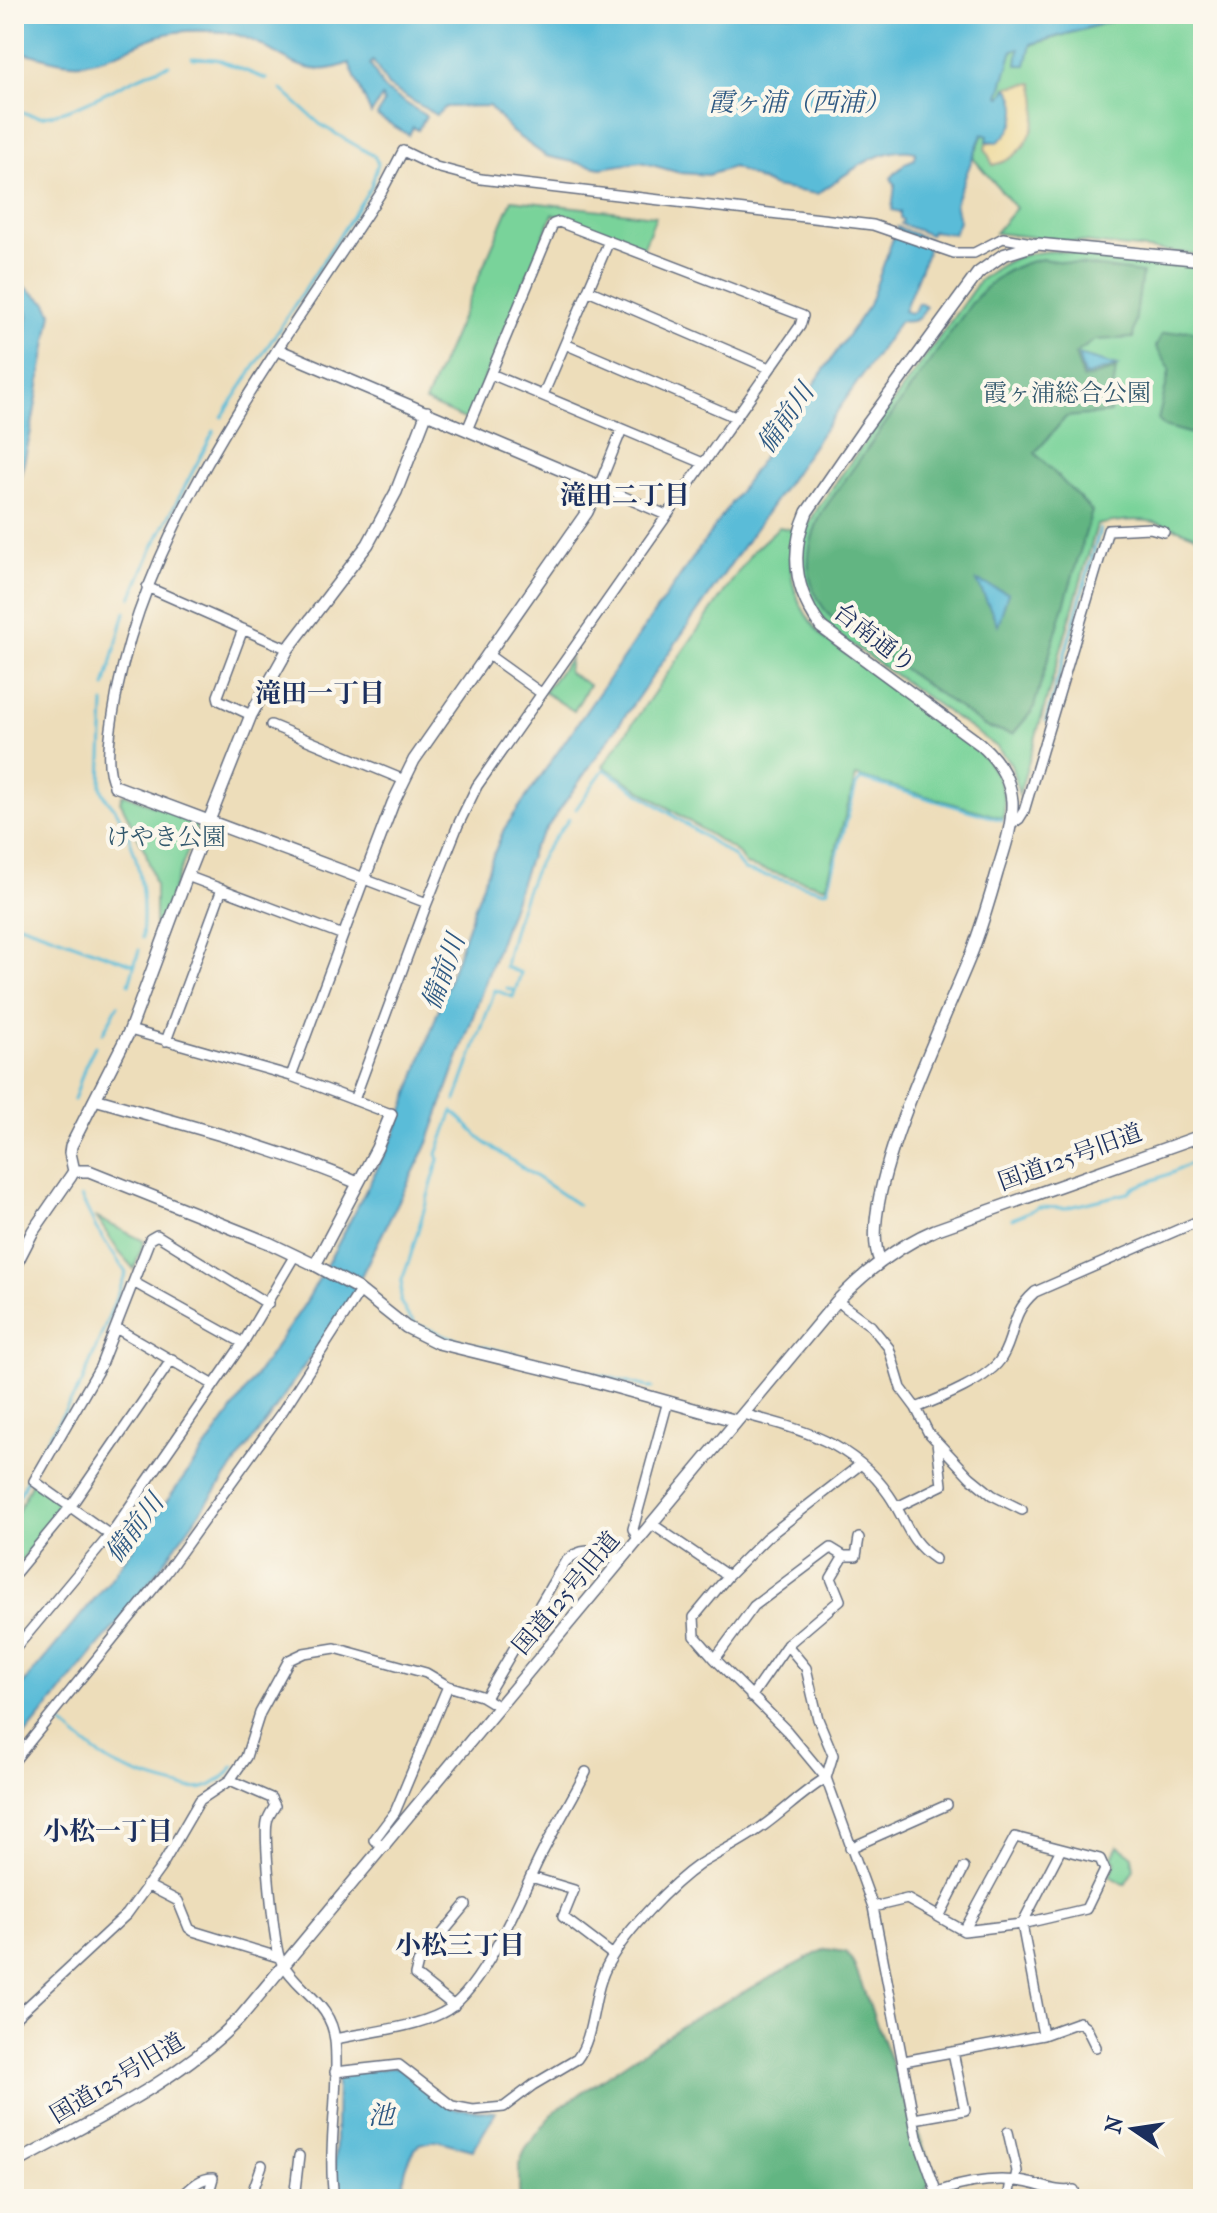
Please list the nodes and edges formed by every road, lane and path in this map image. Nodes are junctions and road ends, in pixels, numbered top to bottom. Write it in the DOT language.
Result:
graph roads {
  1 [pos="609,241"];
  2 [pos="1038,244"];
  3 [pos="1203,260"];
  4 [pos="588,290"];
  5 [pos="565,344"];
  6 [pos="278,350"];
  7 [pos="769,368"];
  8 [pos="491,374"];
  9 [pos="543,395"];
  10 [pos="427,412"];
  11 [pos="735,417"];
  12 [pos="622,429"];
  13 [pos="467,430"];
  14 [pos="703,463"];
  15 [pos="599,486"];
  16 [pos="666,515"];
  17 [pos="1164,532"];
  18 [pos="147,587"];
  19 [pos="243,629"];
  20 [pos="288,649"];
  21 [pos="487,654"];
  22 [pos="541,693"];
  23 [pos="251,715"];
  24 [pos="271,725"];
  25 [pos="404,780"];
  26 [pos="115,786"];
  27 [pos="209,821"];
  28 [pos="1011,825"];
  29 [pos="187,876"];
  30 [pos="364,879"];
  31 [pos="222,889"];
  32 [pos="427,903"];
  33 [pos="343,935"];
  34 [pos="130,1030"];
  35 [pos="166,1041"];
  36 [pos="291,1076"];
  37 [pos="95,1099"];
  38 [pos="354,1100"];
  39 [pos="391,1114"];
  40 [pos="1203,1135"];
  41 [pos="74,1171"];
  42 [pos="358,1183"];
  43 [pos="1203,1219"];
  44 [pos="295,1255"];
  45 [pos="880,1261"];
  46 [pos="318,1266"];
  47 [pos="14,1268"];
  48 [pos="135,1283"];
  49 [pos="359,1290"];
  50 [pos="837,1301"];
  51 [pos="268,1304"];
  52 [pos="116,1328"];
  53 [pos="243,1343"];
  54 [pos="172,1359"];
  55 [pos="214,1385"];
  56 [pos="668,1401"];
  57 [pos="916,1408"];
  58 [pos="740,1417"];
  59 [pos="937,1442"];
  60 [pos="861,1464"];
  61 [pos="71,1506"];
  62 [pos="897,1507"];
  63 [pos="1022,1510"];
  64 [pos="652,1524"];
  65 [pos="110,1535"];
  66 [pos="859,1538"];
  67 [pos="638,1540"];
  68 [pos="844,1556"];
  69 [pos="623,1559"];
  70 [pos="935,1559"];
  71 [pos="14,1575"];
  72 [pos="728,1576"];
  73 [pos="787,1645"];
  74 [pos="14,1650"];
  75 [pos="715,1659"];
  76 [pos="448,1686"];
  77 [pos="751,1697"];
  78 [pos="485,1698"];
  79 [pos="499,1707"];
  80 [pos="14,1761"];
  81 [pos="586,1772"];
  82 [pos="826,1778"];
  83 [pos="230,1780"];
  84 [pos="947,1805"];
  85 [pos="385,1847"];
  86 [pos="850,1848"];
  87 [pos="1061,1849"];
  88 [pos="964,1868"];
  89 [pos="531,1877"];
  90 [pos="147,1885"];
  91 [pos="466,1905"];
  92 [pos="873,1907"];
  93 [pos="939,1917"];
  94 [pos="1022,1924"];
  95 [pos="964,1931"];
  96 [pos="613,1955"];
  97 [pos="281,1961"];
  98 [pos="454,2006"];
  99 [pos="14,2019"];
  100 [pos="1043,2035"];
  101 [pos="335,2039"];
  102 [pos="1096,2047"];
  103 [pos="953,2052"];
  104 [pos="904,2061"];
  105 [pos="335,2072"];
  106 [pos="914,2119"];
  107 [pos="1008,2132"];
  108 [pos="299,2156"];
  109 [pos="14,2164"];
  110 [pos="262,2165"];
  111 [pos="1013,2181"];
  112 [pos="1074,2190"];
  113 [pos="937,2196"];
  114 [pos="179,2199"];
  115 [pos="208,2199"];
  116 [pos="250,2199"];
  117 [pos="294,2199"];
  118 [pos="334,2199"];
  119 [pos="923,2199"];
  120 [pos="1008,2199"];
  1 -- 4 [label="street"];
  1 -- 7 [label="street"];
  1 -- 8 [label="street"];
  2 -- 3 [label="street, 台南通り"];
  2 -- 6 [label="street"];
  2 -- 28 [label="street, 台南通り"];
  4 -- 5 [label="street"];
  4 -- 7 [label="street"];
  5 -- 9 [label="street"];
  5 -- 11 [label="street"];
  6 -- 10 [label="street"];
  6 -- 18 [label="street"];
  7 -- 11 [label="street"];
  8 -- 9 [label="street"];
  8 -- 13 [label="street"];
  9 -- 12 [label="street"];
  10 -- 13 [label="street"];
  10 -- 20 [label="street"];
  11 -- 14 [label="street"];
  12 -- 14 [label="street"];
  12 -- 15 [label="street"];
  13 -- 15 [label="street"];
  14 -- 16 [label="street"];
  15 -- 16 [label="street"];
  15 -- 21 [label="street"];
  16 -- 22 [label="street"];
  17 -- 28 [label="street"];
  18 -- 19 [label="street"];
  18 -- 26 [label="street"];
  19 -- 20 [label="street"];
  19 -- 23 [label="street"];
  20 -- 23 [label="street"];
  21 -- 22 [label="street"];
  21 -- 25 [label="street"];
  22 -- 32 [label="street"];
  23 -- 27 [label="street"];
  24 -- 25 [label="street"];
  25 -- 30 [label="street"];
  26 -- 27 [label="street"];
  27 -- 29 [label="street"];
  27 -- 30 [label="street"];
  28 -- 45 [label="street, 台南通り"];
  29 -- 31 [label="street"];
  29 -- 34 [label="street"];
  30 -- 32 [label="street"];
  30 -- 33 [label="street"];
  31 -- 33 [label="street"];
  31 -- 35 [label="street"];
  32 -- 38 [label="street"];
  33 -- 36 [label="street"];
  34 -- 35 [label="street"];
  34 -- 37 [label="street"];
  35 -- 36 [label="street"];
  36 -- 38 [label="street"];
  37 -- 41 [label="street"];
  37 -- 42 [label="street"];
  38 -- 39 [label="street"];
  39 -- 42 [label="street"];
  40 -- 45 [label="street, 国道125号旧道"];
  41 -- 44 [label="street"];
  41 -- 47 [label="street"];
  42 -- 46 [label="street"];
  43 -- 57 [label="street"];
  44 -- 46 [label="street"];
  44 -- 51 [label="street"];
  45 -- 50 [label="street, 国道125号旧道"];
  46 -- 49 [label="street"];
  48 -- 51 [label="street"];
  48 -- 52 [label="street"];
  48 -- 53 [label="street"];
  49 -- 56 [label="street"];
  49 -- 80 [label="street"];
  50 -- 57 [label="street"];
  50 -- 58 [label="street, 国道125号旧道"];
  51 -- 53 [label="street"];
  52 -- 54 [label="street"];
  52 -- 61 [label="street"];
  53 -- 55 [label="street"];
  54 -- 55 [label="street"];
  54 -- 61 [label="street"];
  55 -- 65 [label="street"];
  56 -- 58 [label="street"];
  56 -- 67 [label="street"];
  57 -- 59 [label="street"];
  58 -- 60 [label="street"];
  58 -- 64 [label="street, 国道125号旧道"];
  59 -- 62 [label="street"];
  59 -- 63 [label="street"];
  60 -- 62 [label="street"];
  60 -- 72 [label="street"];
  61 -- 65 [label="street"];
  61 -- 71 [label="street"];
  62 -- 70 [label="street"];
  64 -- 67 [label="street, 国道125号旧道"];
  64 -- 72 [label="street"];
  65 -- 74 [label="street"];
  66 -- 68 [label="street"];
  67 -- 69 [label="street, 国道125号旧道"];
  68 -- 73 [label="street"];
  68 -- 75 [label="street"];
  69 -- 78 [label="street"];
  69 -- 79 [label="street, 国道125号旧道"];
  72 -- 75 [label="street"];
  73 -- 77 [label="street"];
  73 -- 82 [label="street"];
  75 -- 77 [label="street"];
  76 -- 78 [label="street"];
  76 -- 83 [label="street"];
  76 -- 85 [label="street"];
  77 -- 82 [label="street"];
  78 -- 79 [label="street"];
  79 -- 85 [label="street, 国道125号旧道"];
  81 -- 89 [label="street"];
  82 -- 86 [label="street"];
  82 -- 96 [label="street"];
  83 -- 90 [label="street"];
  83 -- 97 [label="street"];
  84 -- 86 [label="street"];
  85 -- 97 [label="street, 国道125号旧道"];
  86 -- 92 [label="street"];
  87 -- 94 [label="street"];
  87 -- 94 [label="street"];
  87 -- 95 [label="street"];
  88 -- 93 [label="street"];
  89 -- 96 [label="street"];
  89 -- 98 [label="street"];
  90 -- 97 [label="street"];
  90 -- 99 [label="street"];
  91 -- 98 [label="street"];
  92 -- 93 [label="street"];
  92 -- 104 [label="street"];
  93 -- 95 [label="street"];
  94 -- 95 [label="street"];
  94 -- 100 [label="street"];
  96 -- 105 [label="street"];
  97 -- 101 [label="street"];
  97 -- 109 [label="street, 国道125号旧道"];
  98 -- 101 [label="street"];
  100 -- 102 [label="street"];
  100 -- 103 [label="street"];
  101 -- 105 [label="street"];
  103 -- 104 [label="street"];
  103 -- 106 [label="street"];
  104 -- 106 [label="street"];
  105 -- 118 [label="street"];
  106 -- 113 [label="street"];
  107 -- 111 [label="street"];
  108 -- 117 [label="street"];
  110 -- 116 [label="street"];
  111 -- 112 [label="street"];
  111 -- 113 [label="street"];
  111 -- 120 [label="street"];
  113 -- 119 [label="street"];
  114 -- 115 [label="street"];
}
